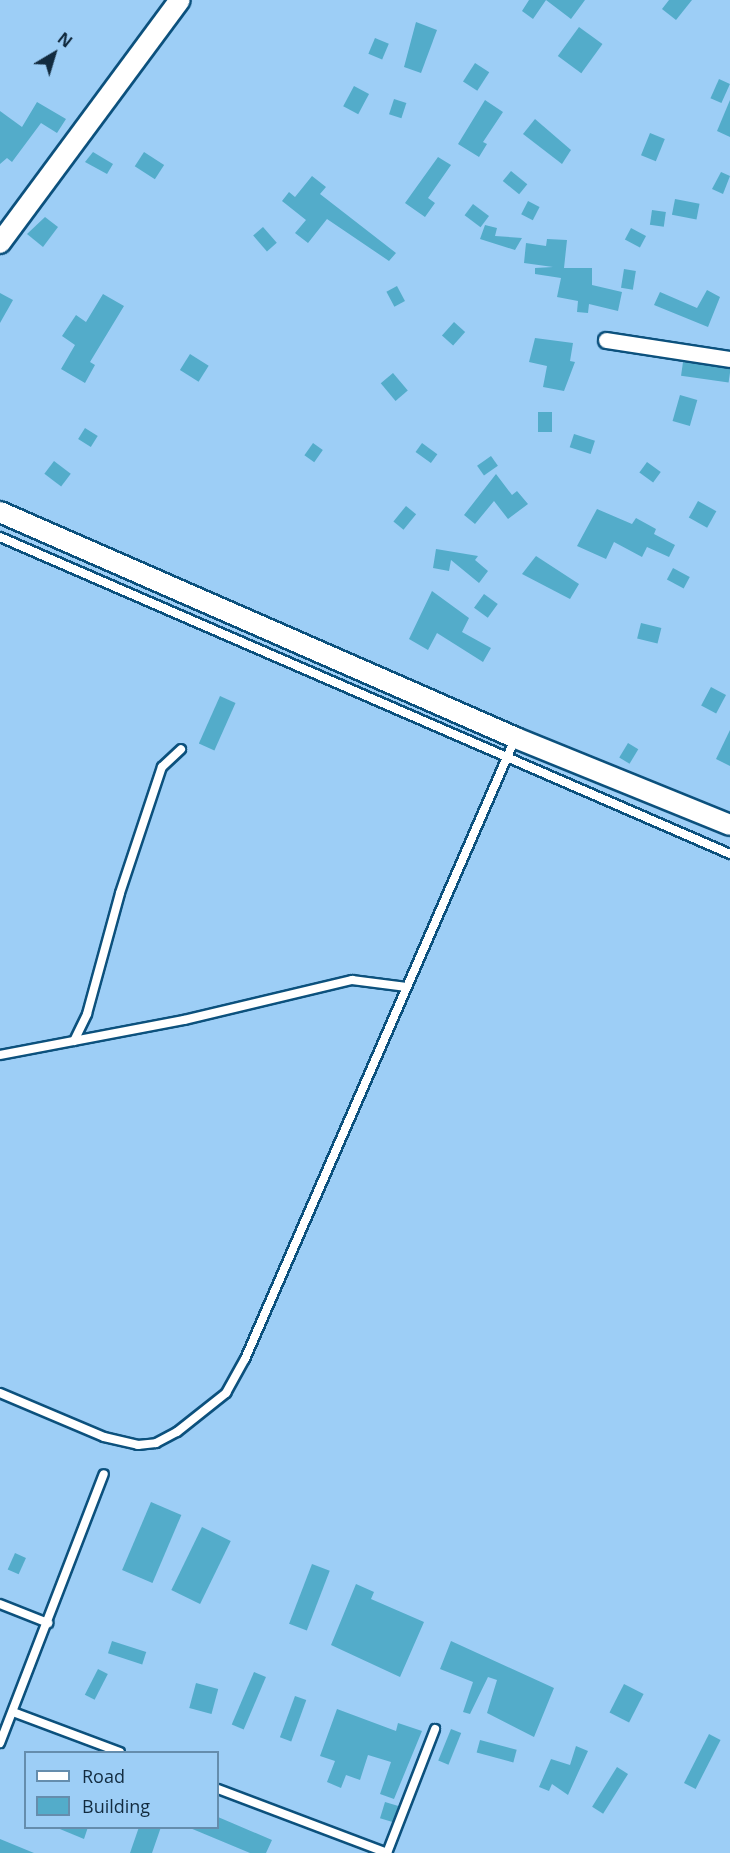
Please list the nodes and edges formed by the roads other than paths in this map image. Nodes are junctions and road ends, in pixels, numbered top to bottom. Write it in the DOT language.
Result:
graph roads {
  1 [pos="180,0"];
  2 [pos="0,243"];
  3 [pos="606,340"];
  4 [pos="730,359"];
  5 [pos="0,512"];
  6 [pos="0,537"];
  7 [pos="516,738"];
  8 [pos="181,749"];
  9 [pos="508,758"];
  10 [pos="730,825"];
  11 [pos="730,854"];
  12 [pos="407,987"];
  13 [pos="74,1041"];
  14 [pos="0,1055"];
  15 [pos="0,1393"];
  16 [pos="104,1474"];
  17 [pos="0,1604"];
  18 [pos="48,1623"];
  19 [pos="12,1712"];
  20 [pos="435,1729"];
  21 [pos="0,1743"];
  22 [pos="117,1751"];
  23 [pos="219,1789"];
  1 -- 2 [label="street"];
  3 -- 4 [label="street"];
  5 -- 7 [label="street"];
  6 -- 9 [label="lane"];
  7 -- 9 [label="lane"];
  7 -- 10 [label="street"];
  8 -- 13 [label="lane"];
  9 -- 11 [label="lane"];
  9 -- 12 [label="lane"];
  12 -- 13 [label="lane"];
  12 -- 15 [label="lane"];
  13 -- 14 [label="lane"];
  16 -- 18 [label="lane"];
  17 -- 18 [label="lane"];
  18 -- 19 [label="lane"];
  19 -- 21 [label="lane"];
  19 -- 22 [label="lane"];
  20 -- 23 [label="lane"];
}
